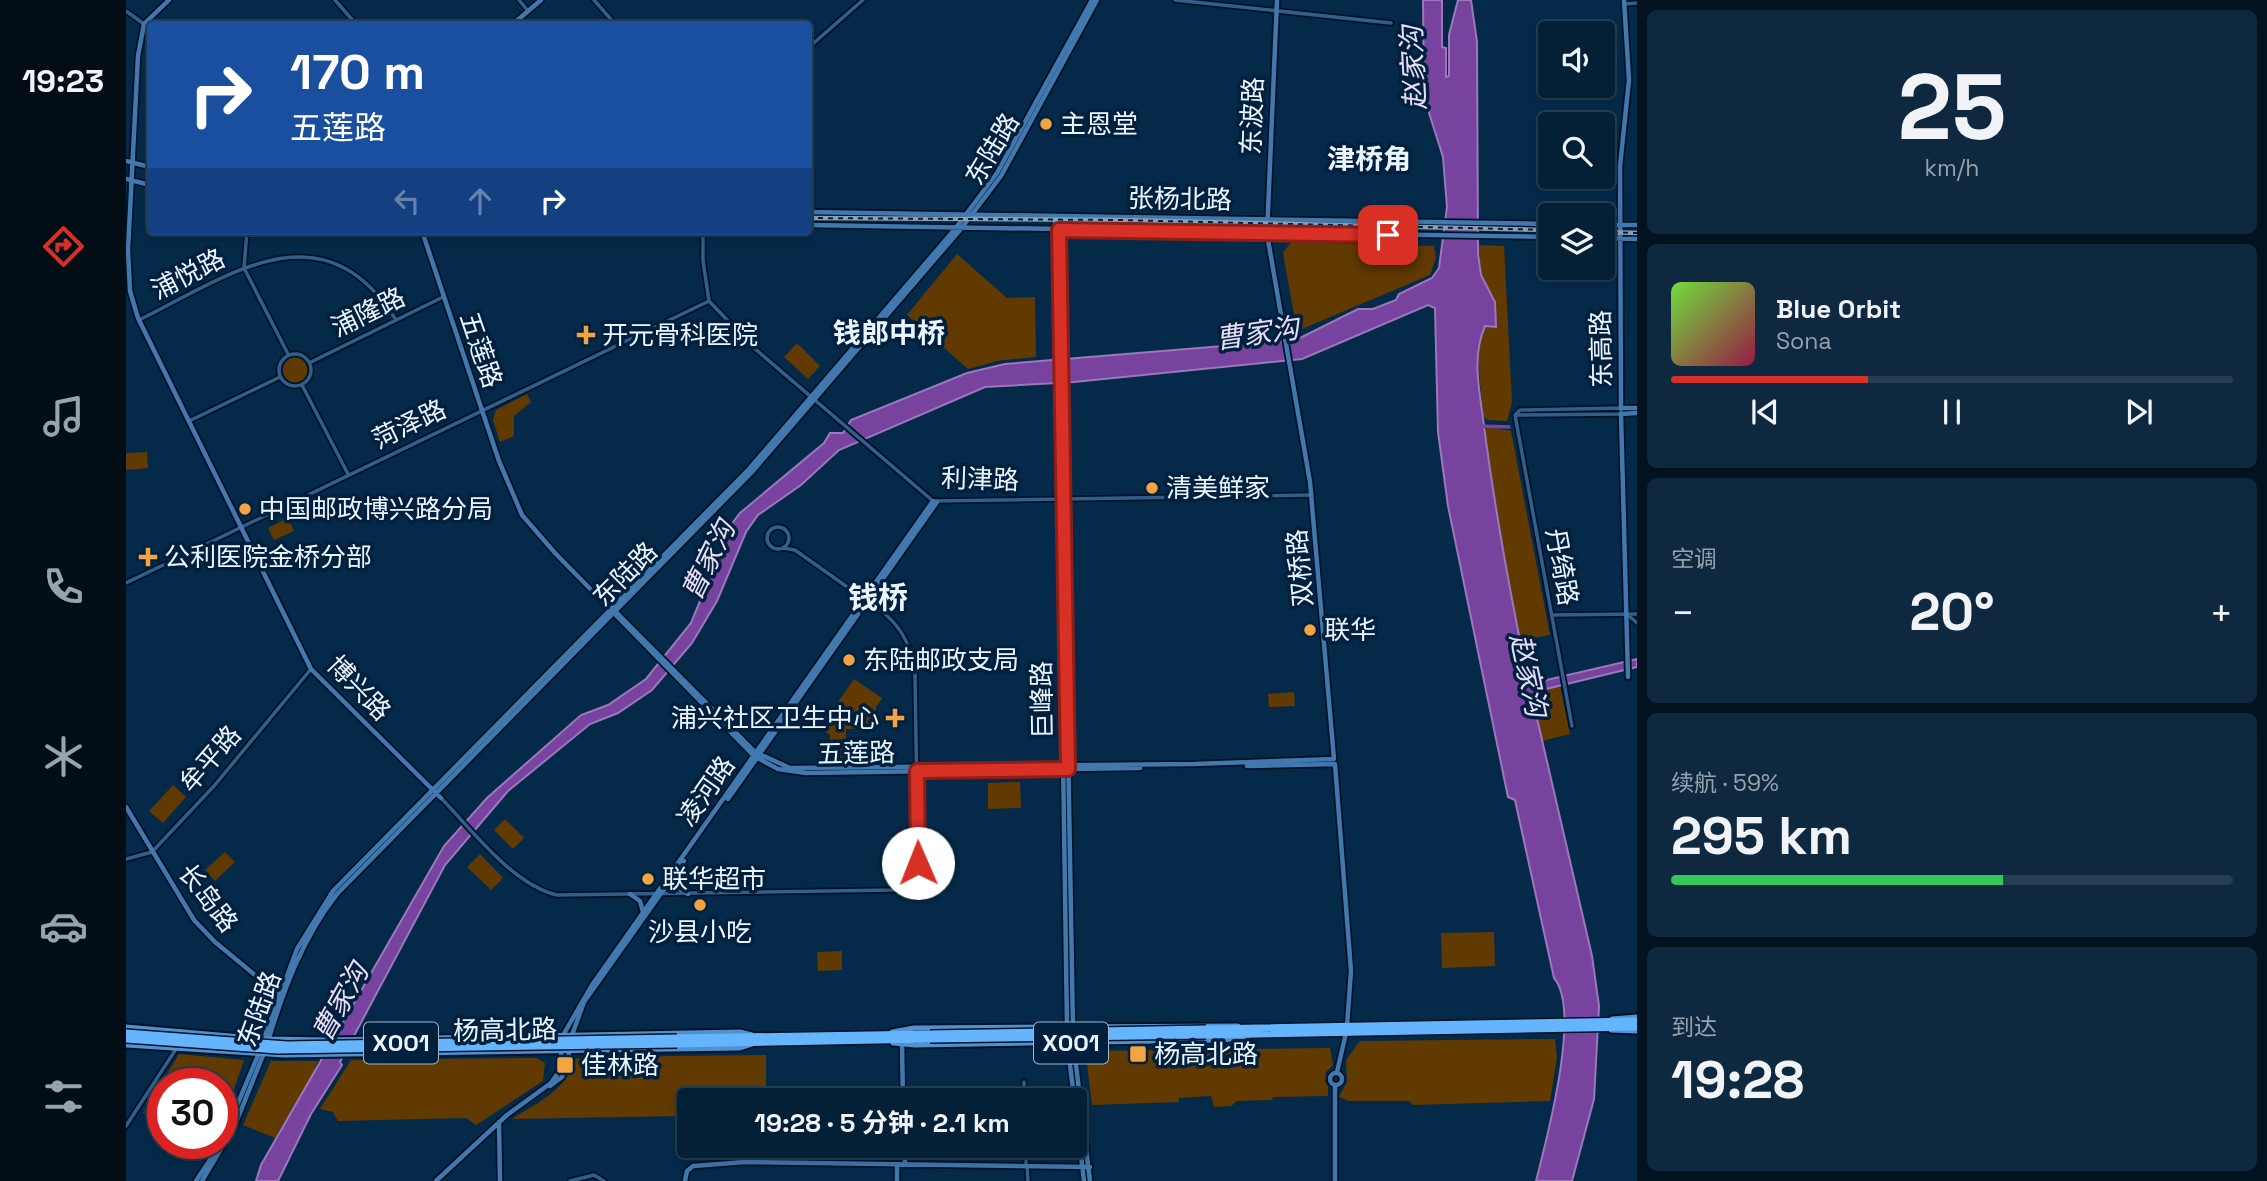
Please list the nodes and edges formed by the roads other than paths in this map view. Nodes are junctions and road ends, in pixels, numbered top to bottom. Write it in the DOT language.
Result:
graph roads {
  1 [pos="169,0"];
  2 [pos="335,0"];
  3 [pos="519,0"];
  4 [pos="541,0"];
  5 [pos="594,0"];
  6 [pos="863,0"];
  7 [pos="1095,0"];
  8 [pos="1175,0"];
  9 [pos="1277,0"];
  10 [pos="1625,2"];
  11 [pos="1637,3"];
  12 [pos="126,11"];
  13 [pos="528,11"];
  14 [pos="1276,11"];
  15 [pos="147,21"];
  16 [pos="147,21"];
  17 [pos="353,21"];
  18 [pos="516,21"];
  19 [pos="612,21"];
  20 [pos="1391,23"];
  21 [pos="144,24"];
  22 [pos="812,45"];
  23 [pos="126,161"];
  24 [pos="133,164"];
  25 [pos="147,166"];
  26 [pos="129,180"];
  27 [pos="147,184"];
  28 [pos="812,212"];
  29 [pos="969,216"];
  30 [pos="1055,217"];
  31 [pos="1266,220"];
  32 [pos="1538,224"];
  33 [pos="812,225"];
  34 [pos="1615,225"];
  35 [pos="1619,225"];
  36 [pos="1637,225"];
  37 [pos="958,230"];
  38 [pos="1056,230"];
  39 [pos="1267,234"];
  40 [pos="247,235"];
  41 [pos="423,235"];
  42 [pos="703,235"];
  43 [pos="1538,237"];
  44 [pos="1615,239"];
  45 [pos="1619,239"];
  46 [pos="1637,239"];
  47 [pos="244,268"];
  48 [pos="128,292"];
  49 [pos="443,297"];
  50 [pos="709,301"];
  51 [pos="139,320"];
  52 [pos="396,320"];
  53 [pos="288,354"];
  54 [pos="311,362"];
  55 [pos="280,377"];
  56 [pos="302,385"];
  57 [pos="813,398"];
  58 [pos="1637,408"];
  59 [pos="481,410"];
  60 [pos="1621,411"];
  61 [pos="1637,413"];
  62 [pos="187,422"];
  63 [pos="348,474"];
  64 [pos="1312,495"];
  65 [pos="1061,500"];
  66 [pos="935,501"];
  67 [pos="240,527"];
  68 [pos="790,539"];
  69 [pos="783,548"];
  70 [pos="795,550"];
  71 [pos="126,583"];
  72 [pos="866,600"];
  73 [pos="613,611"];
  74 [pos="1627,614"];
  75 [pos="1637,614"];
  76 [pos="1552,615"];
  77 [pos="1637,623"];
  78 [pos="311,669"];
  79 [pos="1628,677"];
  80 [pos="1572,726"];
  81 [pos="757,756"];
  82 [pos="1335,761"];
  83 [pos="1065,767"];
  84 [pos="917,770"];
  85 [pos="433,791"];
  86 [pos="441,798"];
  87 [pos="126,807"];
  88 [pos="152,852"];
  89 [pos="126,859"];
  90 [pos="674,875"];
  91 [pos="630,894"];
  92 [pos="659,894"];
  93 [pos="688,894"];
  94 [pos="643,913"];
  95 [pos="279,995"];
  96 [pos="1637,1019"];
  97 [pos="1587,1025"];
  98 [pos="1070,1026"];
  99 [pos="126,1027"];
  100 [pos="1637,1029"];
  101 [pos="1346,1030"];
  102 [pos="1266,1031"];
  103 [pos="126,1033"];
  104 [pos="562,1036"];
  105 [pos="571,1036"];
  106 [pos="876,1038"];
  107 [pos="266,1039"];
  108 [pos="758,1040"];
  109 [pos="677,1041"];
  110 [pos="126,1042"];
  111 [pos="1071,1043"];
  112 [pos="902,1044"];
  113 [pos="176,1049"];
  114 [pos="570,1050"];
  115 [pos="562,1051"];
  116 [pos="261,1054"];
  117 [pos="1337,1072"];
  118 [pos="1024,1082"];
  119 [pos="1335,1085"];
  120 [pos="546,1088"];
  121 [pos="903,1088"];
  122 [pos="1024,1088"];
  123 [pos="238,1106"];
  124 [pos="498,1123"];
  125 [pos="126,1126"];
  126 [pos="905,1158"];
  127 [pos="1027,1158"];
  128 [pos="212,1159"];
  129 [pos="897,1164"];
  130 [pos="905,1164"];
  131 [pos="1027,1166"];
  132 [pos="1087,1167"];
  133 [pos="685,1179"];
  134 [pos="199,1181"];
  135 [pos="436,1181"];
  136 [pos="499,1181"];
  137 [pos="570,1181"];
  138 [pos="604,1181"];
  139 [pos="897,1181"];
  140 [pos="1028,1181"];
  141 [pos="1084,1181"];
  142 [pos="1090,1181"];
  143 [pos="1335,1181"];
  1 -- 15 [label="street"];
  2 -- 17 [label="street"];
  3 -- 13 [label="street"];
  4 -- 13 [label="street"];
  5 -- 19 [label="street"];
  6 -- 22 [label="street"];
  7 -- 29 [label="street, 东陆路"];
  8 -- 14 [label="street"];
  9 -- 14 [label="street, 东波路"];
  10 -- 11 [label="street"];
  10 -- 35 [label="street, 东高路"];
  12 -- 21 [label="street"];
  13 -- 18 [label="street"];
  14 -- 20 [label="street"];
  14 -- 31 [label="street, 东波路"];
  16 -- 21 [label="street"];
  21 -- 24 [label="street, 博兴路"];
  23 -- 24 [label="street"];
  24 -- 25 [label="street"];
  24 -- 26 [label="street, 博兴路"];
  26 -- 27 [label="street"];
  26 -- 48 [label="street, 博兴路"];
  28 -- 29 [label="street, 张杨北路"];
  29 -- 30 [label="street, 张杨北路"];
  29 -- 37 [label="street, 东陆路"];
  30 -- 31 [label="street, 张杨北路"];
  30 -- 38 [label="street, 巨峰路"];
  31 -- 32 [label="street, 张杨北路"];
  31 -- 39 [label="street, 东波路"];
  33 -- 37 [label="street, 张杨北路"];
  34 -- 35 [label="street"];
  35 -- 36 [label="street"];
  35 -- 45 [label="street, 东高路"];
  37 -- 38 [label="street, 张杨北路"];
  37 -- 57 [label="street, 东陆路"];
  38 -- 39 [label="street, 张杨北路"];
  38 -- 65 [label="street, 巨峰路"];
  39 -- 43 [label="street, 张杨北路"];
  39 -- 64 [label="street, 双桥路"];
  40 -- 47 [label="street"];
  41 -- 49 [label="street, 五莲路"];
  42 -- 50 [label="street"];
  44 -- 45 [label="street"];
  45 -- 46 [label="street"];
  45 -- 60 [label="street, 东高路"];
  47 -- 51 [label="street, 浦悦路"];
  47 -- 52 [label="street, 浦悦路"];
  47 -- 53 [label="street"];
  48 -- 51 [label="street, 博兴路"];
  49 -- 52 [label="street, 浦隆路"];
  49 -- 59 [label="street, 五莲路"];
  50 -- 57 [label="street, 利津路"];
  50 -- 59 [label="street, 菏泽路"];
  51 -- 62 [label="street, 博兴路"];
  52 -- 54 [label="street, 浦隆路"];
  53 -- 54 [label="street, 浦隆路"];
  53 -- 55 [label="street"];
  54 -- 56 [label="street, 浦隆路"];
  55 -- 56 [label="street"];
  55 -- 62 [label="street"];
  56 -- 63 [label="street"];
  57 -- 66 [label="street, 利津路"];
  57 -- 73 [label="street, 东陆路"];
  58 -- 60 [label="street"];
  59 -- 63 [label="street, 菏泽路"];
  59 -- 73 [label="street, 五莲路"];
  60 -- 61 [label="street"];
  60 -- 74 [label="street, 东高路"];
  60 -- 76 [label="street, 丹绮路"];
  62 -- 67 [label="street, 博兴路"];
  63 -- 67 [label="street, 菏泽路"];
  64 -- 65 [label="street, 利津路"];
  64 -- 82 [label="street, 双桥路"];
  65 -- 66 [label="street, 利津路"];
  65 -- 83 [label="street, 巨峰路"];
  66 -- 72 [label="street, 凌河路"];
  67 -- 71 [label="street, 菏泽路"];
  67 -- 78 [label="street, 博兴路"];
  68 -- 69 [label="street"];
  68 -- 69 [label="street"];
  68 -- 70 [label="street"];
  69 -- 70 [label="street"];
  70 -- 72 [label="street"];
  72 -- 81 [label="street, 凌河路"];
  72 -- 84 [label="street"];
  73 -- 81 [label="street, 五莲路"];
  73 -- 85 [label="street, 东陆路"];
  74 -- 75 [label="street"];
  74 -- 76 [label="street"];
  74 -- 77 [label="street"];
  74 -- 79 [label="street, 东高路"];
  76 -- 80 [label="street, 丹绮路"];
  78 -- 85 [label="street, 博兴路"];
  78 -- 88 [label="street, 牟平路"];
  81 -- 84 [label="street, 五莲路"];
  81 -- 90 [label="street, 凌河路"];
  81 -- 92 [label="street, 凌河路"];
  82 -- 83 [label="street, 五莲路"];
  82 -- 101 [label="street, 双桥路"];
  83 -- 84 [label="street, 五莲路"];
  83 -- 98 [label="street, 巨峰路"];
  84 -- 93 [label="street, 博兴路"];
  85 -- 86 [label="street, 博兴路"];
  85 -- 95 [label="street, 东陆路"];
  85 -- 107 [label="street, 东陆路"];
  86 -- 91 [label="street, 博兴路"];
  87 -- 88 [label="street, 长岛路"];
  88 -- 89 [label="street"];
  88 -- 95 [label="street, 长岛路"];
  90 -- 92 [label="street, 凌河路"];
  90 -- 93 [label="street"];
  91 -- 92 [label="street, 博兴路"];
  91 -- 94 [label="street"];
  92 -- 93 [label="street, 博兴路"];
  92 -- 94 [label="street, 凌河路"];
  92 -- 105 [label="street, 凌河路"];
  94 -- 104 [label="street, 凌河路"];
  95 -- 107 [label="street, 东陆路"];
  96 -- 97 [label="highway, 杨高北路 / X001"];
  97 -- 100 [label="highway, 杨高北路 / X001"];
  97 -- 101 [label="highway, 杨高北路 / X001"];
  98 -- 102 [label="main road, X001"];
  98 -- 106 [label="main road, X001"];
  98 -- 111 [label="street, 巨峰路"];
  99 -- 107 [label="main road, 杨高北路 / X001"];
  101 -- 102 [label="highway, 杨高北路 / X001"];
  101 -- 117 [label="street, 双桥路"];
  102 -- 106 [label="highway, 杨高北路 / X001, bridge"];
  102 -- 111 [label="main road, X001"];
  103 -- 109 [label="highway, 杨高北路 / X001, bridge"];
  104 -- 105 [label="main road, 杨高北路 / X001"];
  104 -- 107 [label="main road, 杨高北路 / X001, bridge"];
  104 -- 115 [label="street"];
  105 -- 108 [label="main road, 杨高北路 / X001"];
  105 -- 114 [label="street"];
  106 -- 108 [label="highway, 杨高北路 / X001"];
  106 -- 112 [label="main road, X001"];
  107 -- 116 [label="street, 东陆路"];
  108 -- 109 [label="highway, 杨高北路 / X001"];
  108 -- 114 [label="main road, 杨高北路 / X001"];
  109 -- 110 [label="highway, 杨高北路 / X001, bridge"];
  110 -- 113 [label="main road, 杨高北路 / X001"];
  111 -- 112 [label="main road, X001"];
  111 -- 132 [label="street, 巨峰路"];
  112 -- 121 [label="street"];
  113 -- 116 [label="main road, 杨高北路 / X001"];
  113 -- 125 [label="street"];
  114 -- 115 [label="main road, 杨高北路 / X001"];
  114 -- 120 [label="street"];
  115 -- 116 [label="main road, 杨高北路 / X001, bridge"];
  115 -- 120 [label="street"];
  116 -- 123 [label="street, 东陆路"];
  116 -- 134 [label="street, 东陆路"];
  117 -- 119 [label="street, 双桥路"];
  117 -- 119 [label="street, 双桥路"];
  118 -- 122 [label="street"];
  119 -- 143 [label="street, 双桥路"];
  120 -- 124 [label="street"];
  124 -- 135 [label="street"];
  124 -- 136 [label="street"];
  126 -- 130 [label="street"];
  127 -- 131 [label="street"];
  128 -- 134 [label="street, 东陆路"];
  129 -- 130 [label="street"];
  129 -- 133 [label="street"];
  129 -- 139 [label="street"];
  130 -- 131 [label="street"];
  131 -- 132 [label="street"];
  131 -- 140 [label="street"];
  132 -- 141 [label="street, 巨峰路"];
  132 -- 142 [label="street, 巨峰路"];
  137 -- 138 [label="street"];
}
